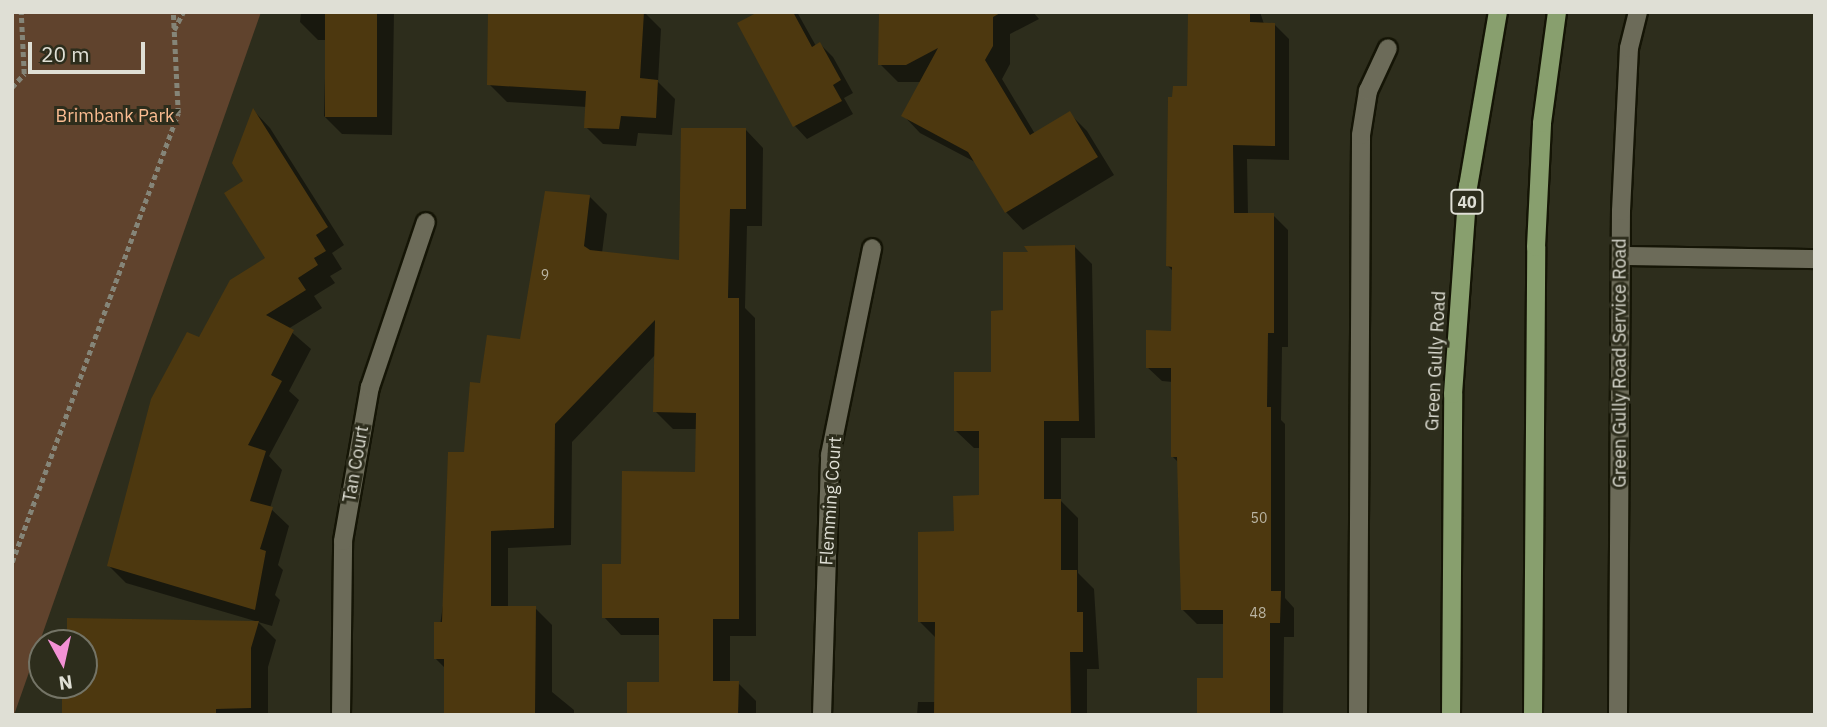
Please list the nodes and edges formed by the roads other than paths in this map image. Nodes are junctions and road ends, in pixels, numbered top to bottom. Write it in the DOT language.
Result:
graph roads {
  1 [pos="1498,12"];
  2 [pos="1558,12"];
  3 [pos="1638,12"];
  4 [pos="1388,48"];
  5 [pos="426,222"];
  6 [pos="872,248"];
  7 [pos="1621,256"];
  8 [pos="1815,259"];
  9 [pos="341,715"];
  10 [pos="822,715"];
  11 [pos="1358,715"];
  12 [pos="1451,715"];
  13 [pos="1533,715"];
  14 [pos="1618,715"];
  1 -- 12 [label="main road, Green Gully Road / 40"];
  2 -- 13 [label="main road"];
  3 -- 7 [label="street, Green Gully Road Service Road"];
  4 -- 11 [label="street"];
  5 -- 9 [label="street, Tan Court"];
  6 -- 10 [label="street, Flemming Court"];
  7 -- 8 [label="street"];
  7 -- 14 [label="street, Green Gully Road Service Road"];
}
